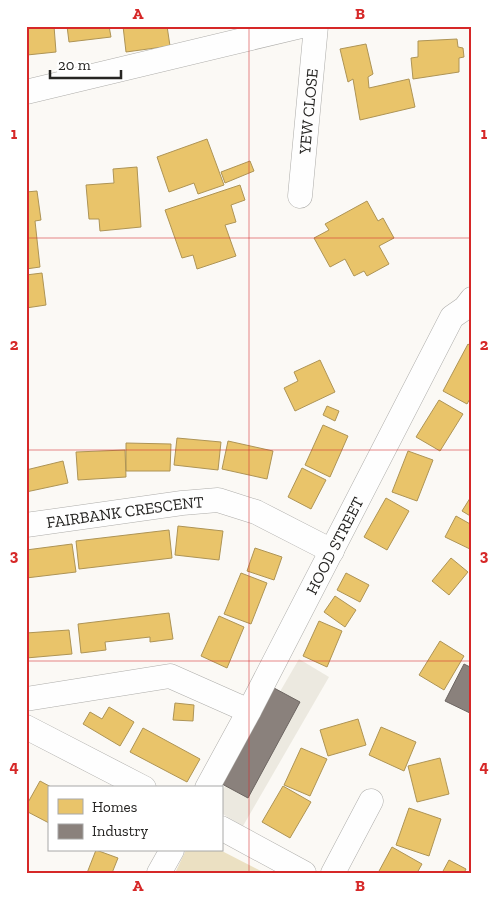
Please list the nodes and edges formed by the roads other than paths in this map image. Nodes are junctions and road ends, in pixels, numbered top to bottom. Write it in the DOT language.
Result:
graph roads {
  1 [pos="301,26"];
  2 [pos="316,26"];
  3 [pos="26,92"];
  4 [pos="300,196"];
  5 [pos="470,306"];
  6 [pos="26,525"];
  7 [pos="332,551"];
  8 [pos="26,699"];
  9 [pos="249,711"];
  10 [pos="26,727"];
  11 [pos="140,786"];
  12 [pos="208,786"];
  13 [pos="371,801"];
  14 [pos="222,829"];
  15 [pos="171,852"];
  16 [pos="159,873"];
  17 [pos="304,873"];
  18 [pos="333,873"];
  1 -- 3 [label="street"];
  2 -- 4 [label="street, YEW CLOSE"];
  5 -- 7 [label="street, HOOD STREET"];
  6 -- 7 [label="street, FAIRBANK CRESCENT"];
  7 -- 9 [label="street, HOOD STREET"];
  8 -- 9 [label="street"];
  9 -- 12 [label="street, HOOD STREET"];
  10 -- 11 [label="street"];
  13 -- 18 [label="street"];
  14 -- 17 [label="street"];
  15 -- 16 [label="street"];
}
